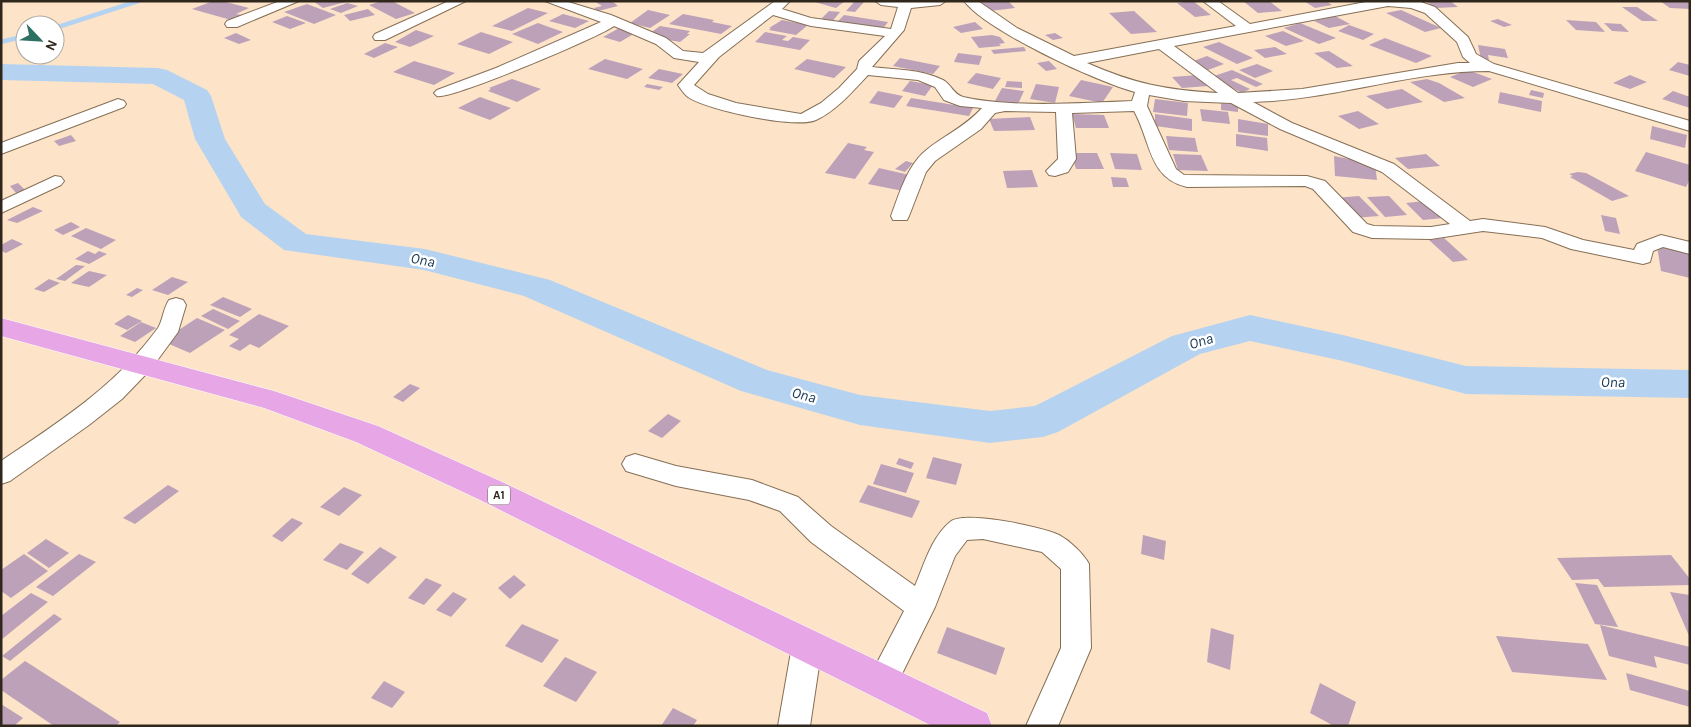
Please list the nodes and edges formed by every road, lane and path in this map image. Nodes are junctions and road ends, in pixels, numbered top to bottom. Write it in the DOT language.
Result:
graph roads {
  1 [pos="293,1"];
  2 [pos="460,1"];
  3 [pos="551,1"];
  4 [pos="881,1"];
  5 [pos="940,1"];
  6 [pos="970,1"];
  7 [pos="1210,1"];
  8 [pos="1375,2"];
  9 [pos="906,5"];
  10 [pos="779,6"];
  11 [pos="606,18"];
  12 [pos="232,24"];
  13 [pos="1247,28"];
  14 [pos="893,34"];
  15 [pos="380,37"];
  16 [pos="1164,46"];
  17 [pos="712,55"];
  18 [pos="1072,61"];
  19 [pos="1489,67"];
  20 [pos="865,70"];
  21 [pos="1144,90"];
  22 [pos="442,94"];
  23 [pos="1236,99"];
  24 [pos="118,104"];
  25 [pos="1005,106"];
  26 [pos="1139,106"];
  27 [pos="1064,108"];
  28 [pos="1690,126"];
  29 [pos="1,150"];
  30 [pos="1055,171"];
  31 [pos="55,181"];
  32 [pos="1,208"];
  33 [pos="900,216"];
  34 [pos="1467,228"];
  35 [pos="1690,248"];
  36 [pos="176,305"];
  37 [pos="2,327"];
  38 [pos="143,364"];
  39 [pos="635,464"];
  40 [pos="1,474"];
  41 [pos="921,607"];
  42 [pos="807,646"];
  43 [pos="882,682"];
  44 [pos="794,726"];
  45 [pos="973,726"];
  46 [pos="1042,726"];
  1 -- 12 [label="street"];
  2 -- 15 [label="street"];
  3 -- 11 [label="street"];
  4 -- 9 [label="street"];
  5 -- 9 [label="street"];
  6 -- 18 [label="street"];
  7 -- 13 [label="street"];
  8 -- 13 [label="street"];
  8 -- 19 [label="street"];
  9 -- 14 [label="street"];
  10 -- 14 [label="street"];
  10 -- 17 [label="street"];
  11 -- 17 [label="street"];
  11 -- 22 [label="street"];
  13 -- 16 [label="street"];
  14 -- 20 [label="street"];
  16 -- 18 [label="street"];
  16 -- 23 [label="street"];
  17 -- 20 [label="street"];
  18 -- 21 [label="street"];
  19 -- 23 [label="street"];
  19 -- 28 [label="street"];
  20 -- 25 [label="street"];
  21 -- 23 [label="street"];
  21 -- 26 [label="street"];
  23 -- 34 [label="street"];
  24 -- 29 [label="street"];
  25 -- 27 [label="street"];
  25 -- 33 [label="street"];
  26 -- 27 [label="street"];
  26 -- 34 [label="street"];
  27 -- 30 [label="street"];
  31 -- 32 [label="street"];
  34 -- 35 [label="street"];
  36 -- 38 [label="street"];
  37 -- 38 [label="highway, A1"];
  38 -- 40 [label="street"];
  38 -- 42 [label="highway, A1"];
  39 -- 41 [label="street"];
  41 -- 43 [label="street"];
  41 -- 46 [label="street"];
  42 -- 43 [label="highway, A1"];
  42 -- 44 [label="street"];
  43 -- 45 [label="highway, A1"];
}
